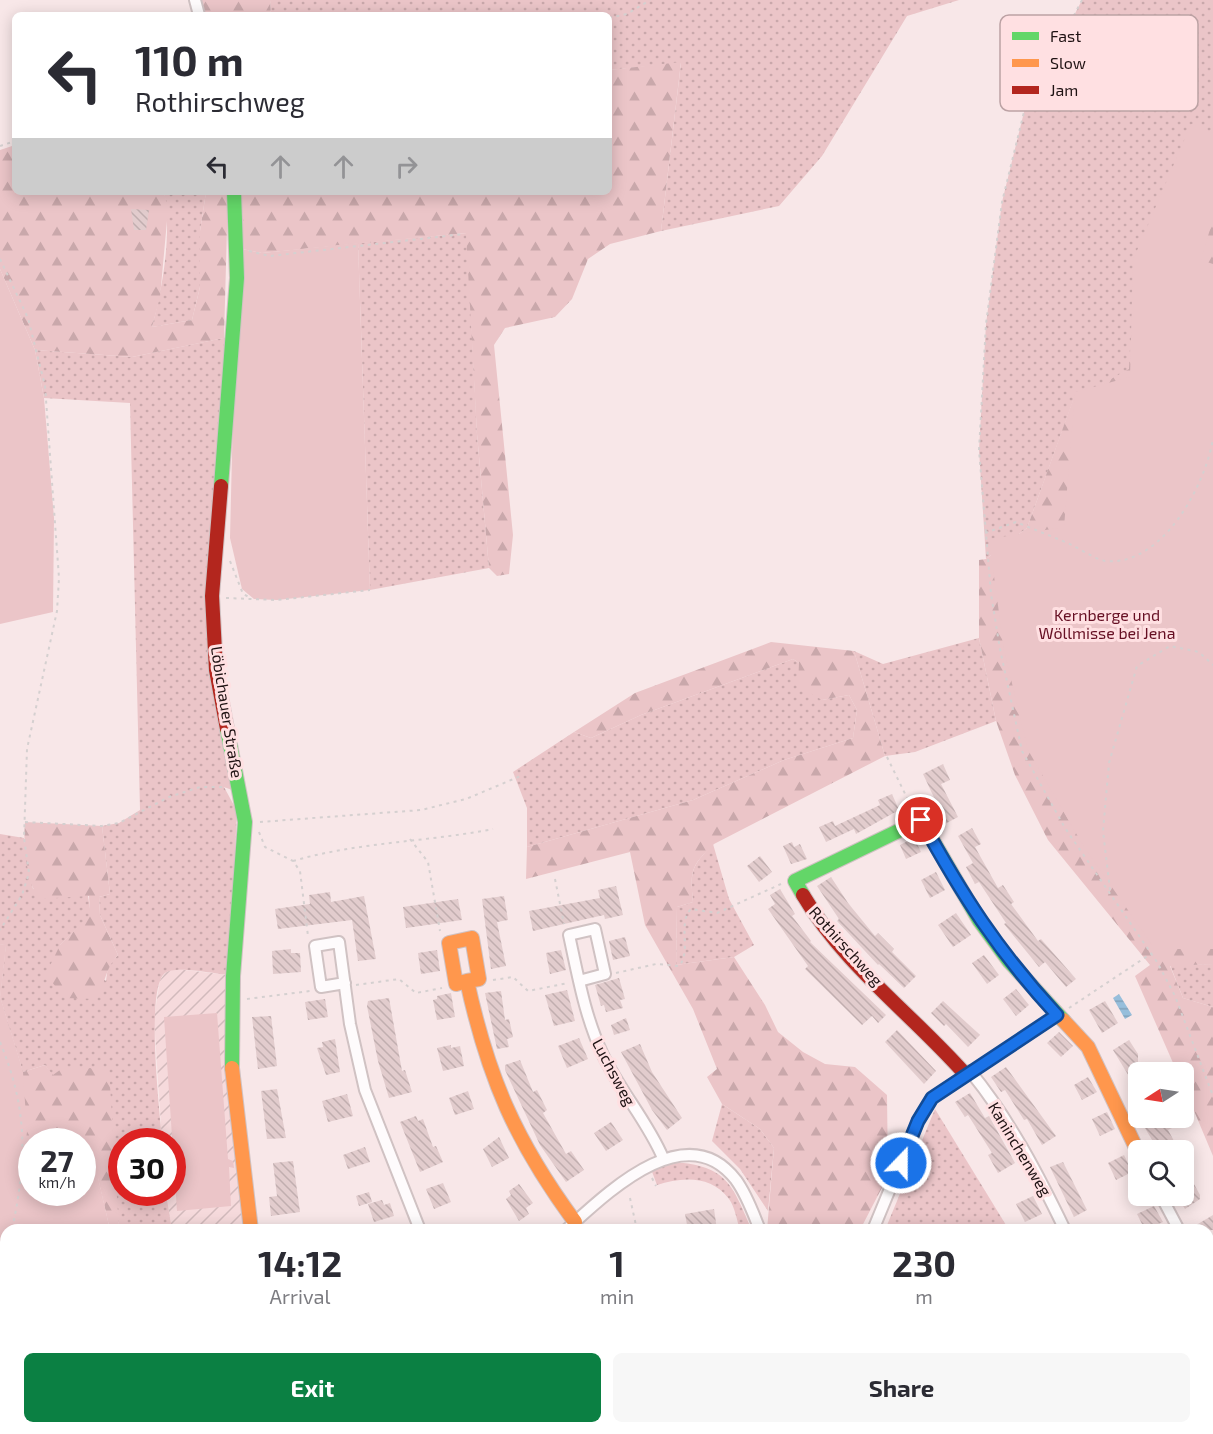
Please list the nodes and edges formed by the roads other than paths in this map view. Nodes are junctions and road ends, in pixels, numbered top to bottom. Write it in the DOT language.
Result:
graph roads {
  1 [pos="234,195"];
  2 [pos="468,981"];
  3 [pos="579,981"];
  4 [pos="345,985"];
  5 [pos="1057,1015"];
  6 [pos="967,1073"];
  7 [pos="1132,1140"];
  8 [pos="663,1158"];
  9 [pos="1166,1206"];
  10 [pos="250,1224"];
  11 [pos="418,1224"];
  12 [pos="569,1224"];
  13 [pos="573,1224"];
  14 [pos="757,1224"];
  15 [pos="876,1224"];
  16 [pos="1062,1224"];
  17 [pos="1176,1224"];
  1 -- 10 [label="street, Löbichauer Straße"];
  2 -- 2 [label="street"];
  2 -- 12 [label="street"];
  3 -- 3 [label="street, Luchsweg"];
  3 -- 8 [label="street, Luchsweg"];
  4 -- 4 [label="street"];
  4 -- 11 [label="street"];
  5 -- 6 [label="street"];
  5 -- 6 [label="street, Rothirschweg"];
  5 -- 7 [label="street"];
  6 -- 15 [label="street"];
  6 -- 16 [label="street, Kaninchenweg"];
  8 -- 13 [label="street"];
  8 -- 14 [label="street"];
  9 -- 17 [label="street"];
}
